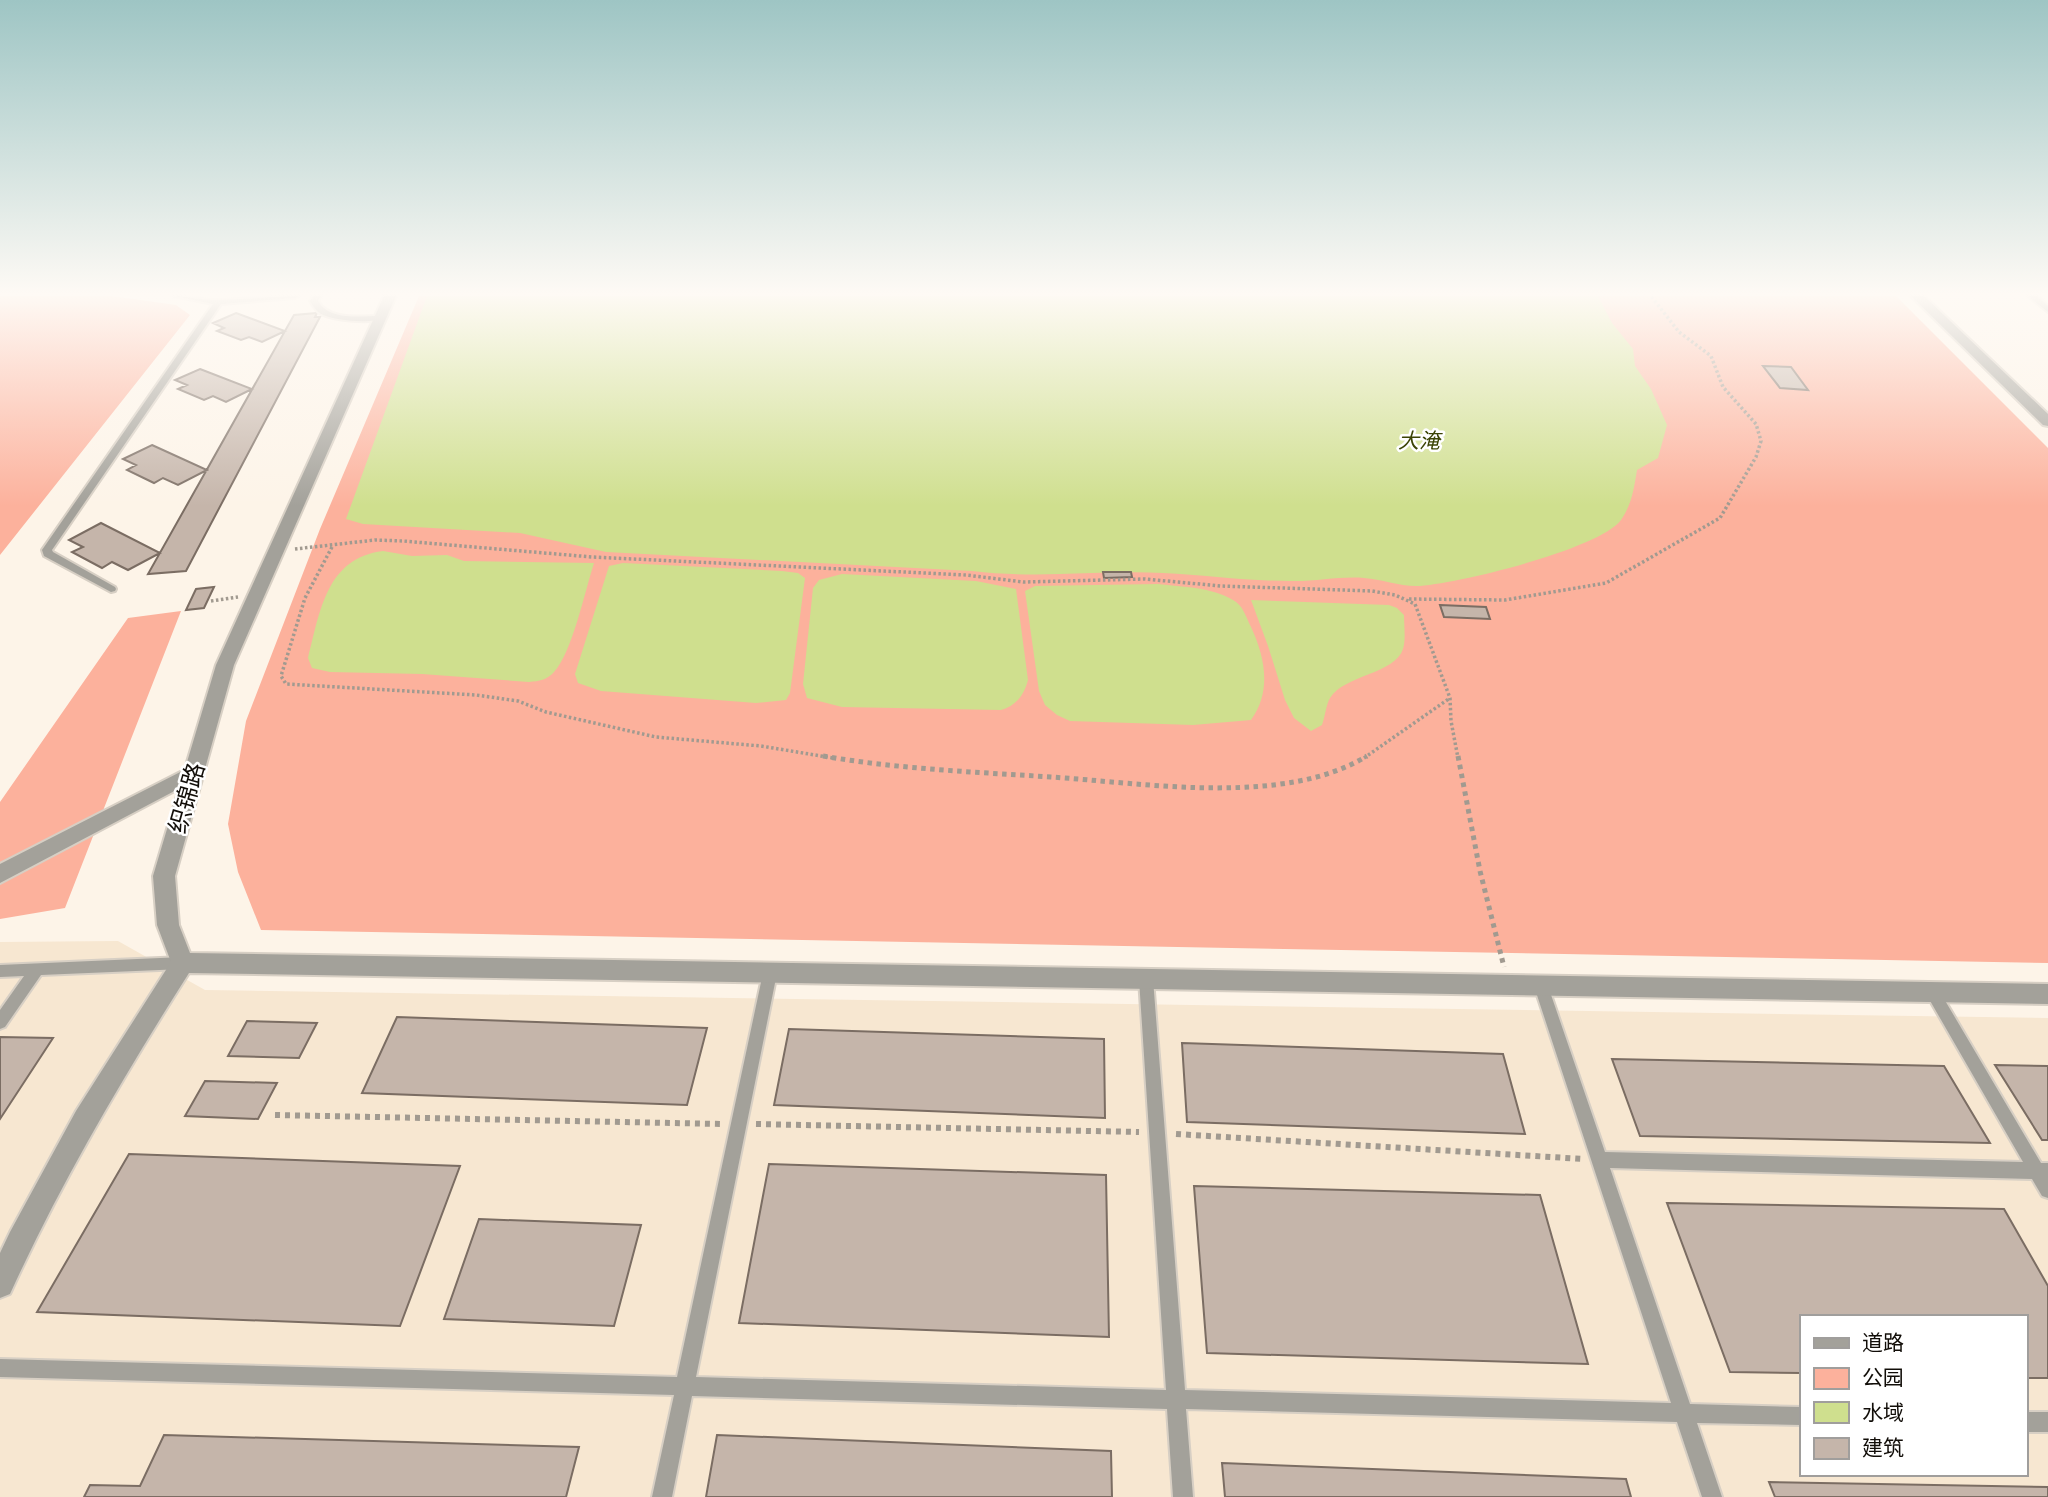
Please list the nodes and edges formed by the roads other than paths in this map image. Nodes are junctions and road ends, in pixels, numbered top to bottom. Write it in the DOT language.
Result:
graph roads {
  1 [pos="175,366"];
  2 [pos="359,366"];
  3 [pos="1990,366"];
  4 [pos="2048,422"];
  5 [pos="111,589"];
  6 [pos="194,772"];
  7 [pos="0,874"];
  8 [pos="183,963"];
  9 [pos="37,970"];
  10 [pos="0,971"];
  11 [pos="770,973"];
  12 [pos="1146,979"];
  13 [pos="1541,986"];
  14 [pos="1932,992"];
  15 [pos="2048,994"];
  16 [pos="0,1022"];
  17 [pos="1599,1160"];
  18 [pos="2042,1171"];
  19 [pos="2048,1190"];
  20 [pos="0,1284"];
  21 [pos="0,1368"];
  22 [pos="685,1386"];
  23 [pos="1176,1399"];
  24 [pos="1684,1413"];
  25 [pos="1800,1416"];
  26 [pos="2027,1422"];
  27 [pos="2048,1422"];
  28 [pos="662,1497"];
  29 [pos="1182,1497"];
  30 [pos="1712,1497"];
  1 -- 5 [label="lane"];
  2 -- 6 [label="street, 织锦路"];
  3 -- 4 [label="street"];
  6 -- 7 [label="street"];
  6 -- 8 [label="street, 织锦路"];
  8 -- 9 [label="lane"];
  8 -- 11 [label="street"];
  8 -- 20 [label="street"];
  9 -- 10 [label="lane"];
  9 -- 16 [label="lane"];
  11 -- 12 [label="street"];
  11 -- 22 [label="lane"];
  12 -- 13 [label="street"];
  12 -- 23 [label="lane"];
  13 -- 14 [label="street"];
  13 -- 17 [label="lane"];
  14 -- 15 [label="street"];
  14 -- 18 [label="lane"];
  17 -- 18 [label="lane"];
  17 -- 24 [label="lane"];
  18 -- 19 [label="lane"];
  21 -- 22 [label="lane"];
  22 -- 23 [label="lane"];
  22 -- 28 [label="lane"];
  23 -- 24 [label="lane"];
  23 -- 29 [label="lane"];
  24 -- 25 [label="lane"];
  24 -- 30 [label="lane"];
  26 -- 27 [label="lane"];
}
